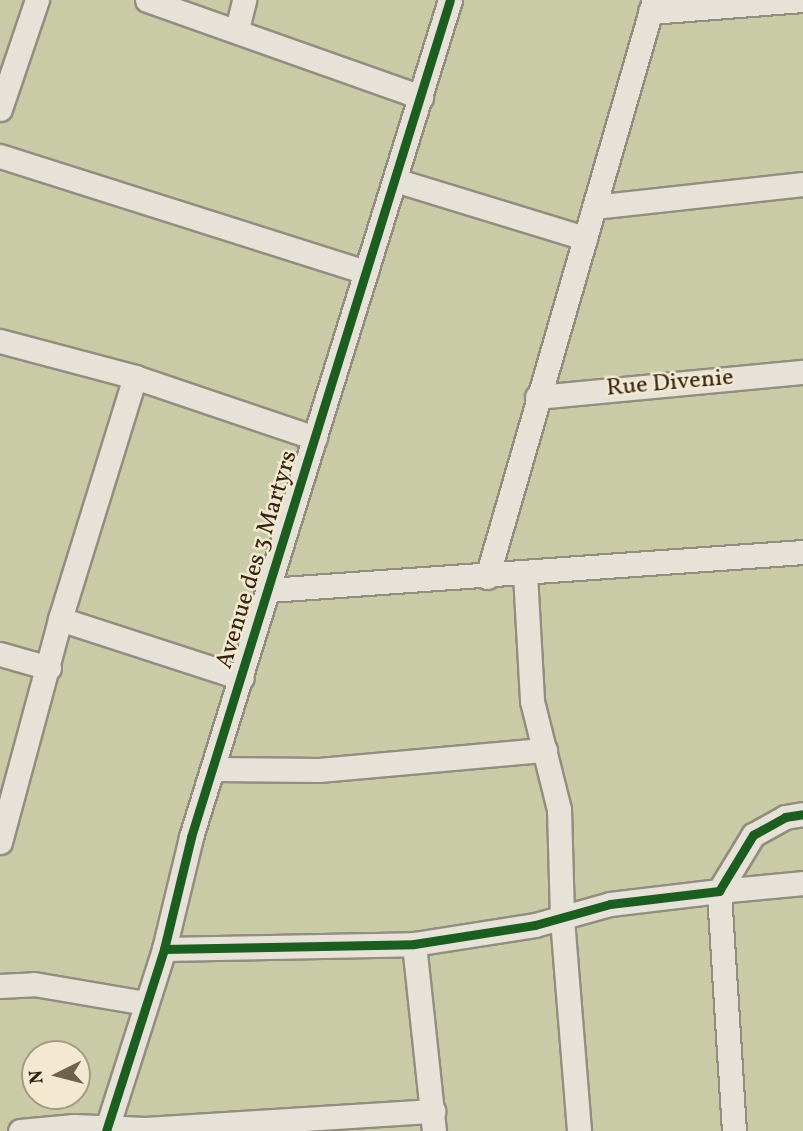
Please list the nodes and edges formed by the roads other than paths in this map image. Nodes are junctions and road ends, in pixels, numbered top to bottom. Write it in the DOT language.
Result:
graph roads {
  1 [pos="37,0"];
  2 [pos="147,0"];
  3 [pos="244,0"];
  4 [pos="450,0"];
  5 [pos="803,0"];
  6 [pos="652,6"];
  7 [pos="237,29"];
  8 [pos="8,53"];
  9 [pos="421,97"];
  10 [pos="0,109"];
  11 [pos="0,156"];
  12 [pos="395,180"];
  13 [pos="803,184"];
  14 [pos="594,207"];
  15 [pos="585,237"];
  16 [pos="366,272"];
  17 [pos="0,341"];
  18 [pos="803,372"];
  19 [pos="135,377"];
  20 [pos="537,397"];
  21 [pos="315,438"];
  22 [pos="803,552"];
  23 [pos="525,574"];
  24 [pos="487,577"];
  25 [pos="269,590"];
  26 [pos="60,619"];
  27 [pos="0,654"];
  28 [pos="49,668"];
  29 [pos="242,678"];
  30 [pos="545,750"];
  31 [pos="215,769"];
  32 [pos="803,814"];
  33 [pos="0,842"];
  34 [pos="803,883"];
  35 [pos="719,891"];
  36 [pos="562,919"];
  37 [pos="414,944"];
  38 [pos="164,949"];
  39 [pos="0,986"];
  40 [pos="145,1003"];
  41 [pos="433,1121"];
  42 [pos="106,1130"];
  43 [pos="20,1131"];
  44 [pos="579,1131"];
  45 [pos="734,1131"];
  1 -- 8 [label="street"];
  2 -- 7 [label="street"];
  3 -- 7 [label="street"];
  4 -- 9 [label="street, Avenue des 3 Martyrs"];
  5 -- 6 [label="street"];
  6 -- 14 [label="street"];
  7 -- 9 [label="street"];
  8 -- 10 [label="street"];
  9 -- 12 [label="street, Avenue des 3 Martyrs"];
  11 -- 16 [label="street"];
  12 -- 15 [label="street"];
  12 -- 16 [label="street, Avenue des 3 Martyrs"];
  13 -- 14 [label="street"];
  14 -- 15 [label="street"];
  15 -- 20 [label="street"];
  16 -- 21 [label="street, Avenue des 3 Martyrs"];
  17 -- 19 [label="street"];
  18 -- 20 [label="street, Rue Divenie"];
  19 -- 21 [label="street"];
  19 -- 26 [label="street"];
  20 -- 24 [label="street"];
  21 -- 25 [label="street, Avenue des 3 Martyrs"];
  22 -- 23 [label="street"];
  23 -- 24 [label="street"];
  23 -- 30 [label="street"];
  24 -- 25 [label="street"];
  25 -- 29 [label="street, Avenue des 3 Martyrs"];
  26 -- 28 [label="street"];
  26 -- 29 [label="street"];
  27 -- 28 [label="street"];
  28 -- 33 [label="street"];
  29 -- 31 [label="street, Avenue des 3 Martyrs"];
  30 -- 31 [label="street"];
  30 -- 36 [label="street"];
  31 -- 38 [label="street, Avenue des 3 Martyrs"];
  32 -- 35 [label="street"];
  34 -- 35 [label="street"];
  35 -- 36 [label="street"];
  35 -- 45 [label="street"];
  36 -- 37 [label="street"];
  36 -- 44 [label="street"];
  37 -- 38 [label="street"];
  37 -- 41 [label="street"];
  38 -- 40 [label="street, Avenue des 3 Martyrs"];
  39 -- 40 [label="street"];
  40 -- 42 [label="street, Avenue des 3 Martyrs"];
  41 -- 42 [label="street"];
  42 -- 43 [label="street"];
}
